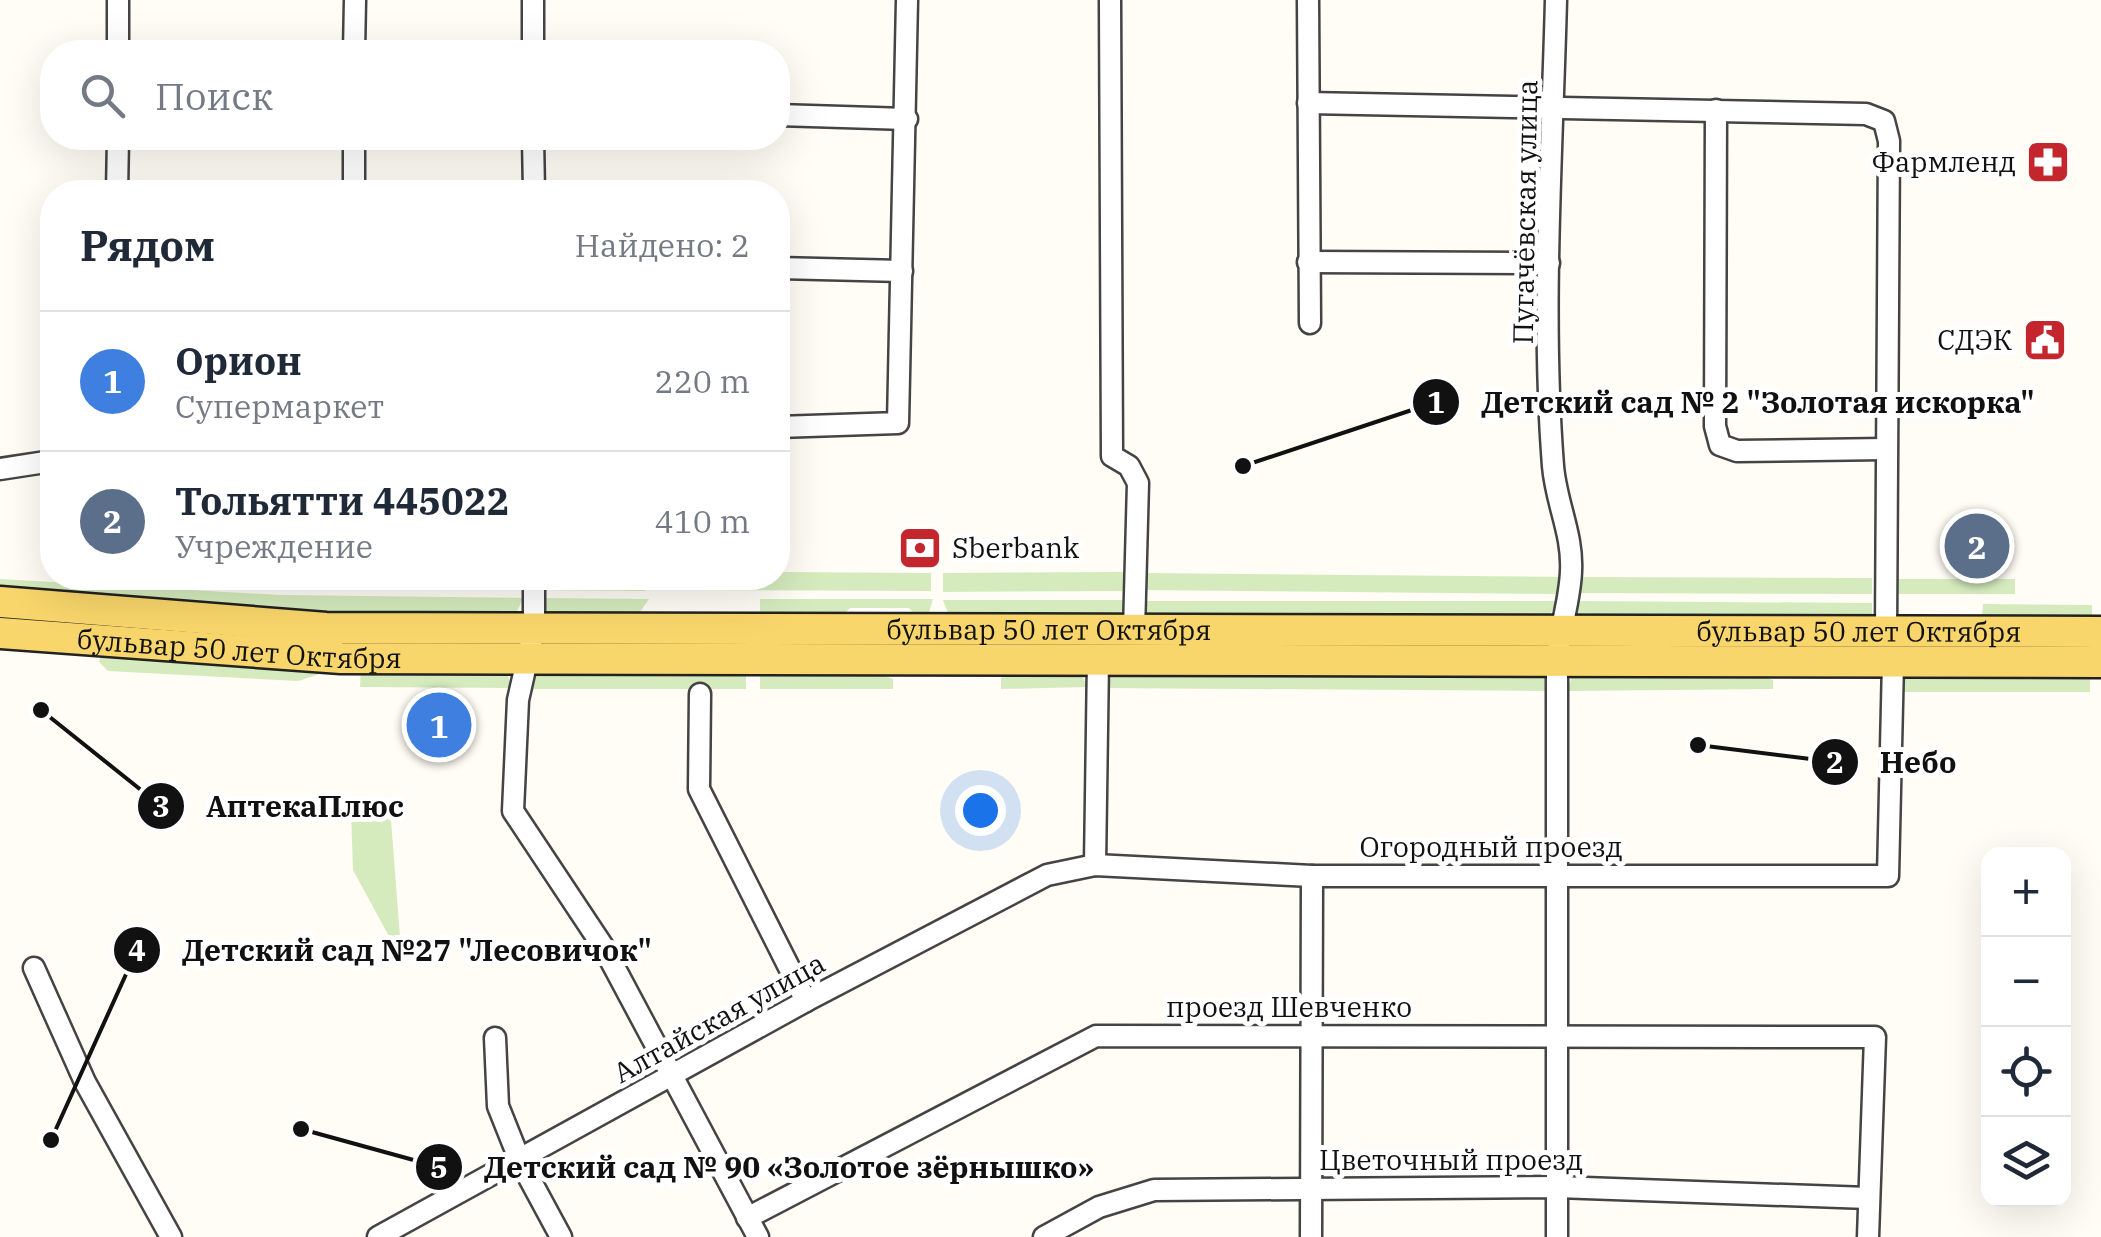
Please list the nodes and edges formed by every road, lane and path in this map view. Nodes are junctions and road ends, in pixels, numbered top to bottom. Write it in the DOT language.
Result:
graph roads {
  1 [pos="118,0"];
  2 [pos="355,0"];
  3 [pos="534,0"];
  4 [pos="907,0"];
  5 [pos="1110,0"];
  6 [pos="1308,0"];
  7 [pos="1556,0"];
  8 [pos="118,40"];
  9 [pos="354,40"];
  10 [pos="534,40"];
  11 [pos="1308,103"];
  12 [pos="1553,109"];
  13 [pos="1716,110"];
  14 [pos="790,115"];
  15 [pos="907,119"];
  16 [pos="118,150"];
  17 [pos="354,150"];
  18 [pos="534,150"];
  19 [pos="117,180"];
  20 [pos="354,180"];
  21 [pos="534,180"];
  22 [pos="1308,262"];
  23 [pos="1549,264"];
  24 [pos="790,268"];
  25 [pos="902,271"];
  26 [pos="1310,323"];
  27 [pos="790,427"];
  28 [pos="1884,449"];
  29 [pos="40,463"];
  30 [pos="0,470"];
  31 [pos="533,590"];
  32 [pos="0,602"];
  33 [pos="1559,630"];
  34 [pos="1134,631"];
  35 [pos="1886,631"];
  36 [pos="2101,632"];
  37 [pos="0,633"];
  38 [pos="530,644"];
  39 [pos="1098,660"];
  40 [pos="1557,661"];
  41 [pos="1893,662"];
  42 [pos="2101,662"];
  43 [pos="700,694"];
  44 [pos="1095,866"];
  45 [pos="1557,874"];
  46 [pos="1312,876"];
  47 [pos="34,968"];
  48 [pos="806,1001"];
  49 [pos="1310,1033"];
  50 [pos="1557,1034"];
  51 [pos="495,1038"];
  52 [pos="669,1075"];
  53 [pos="520,1161"];
  54 [pos="1311,1186"];
  55 [pos="1557,1187"];
  56 [pos="1868,1198"];
  57 [pos="752,1228"];
  58 [pos="171,1237"];
  59 [pos="378,1237"];
  60 [pos="561,1237"];
  61 [pos="1044,1237"];
  62 [pos="1311,1237"];
  63 [pos="1557,1237"];
  64 [pos="1868,1237"];
  1 -- 8 [label="street"];
  2 -- 9 [label="street"];
  3 -- 10 [label="street"];
  4 -- 15 [label="street"];
  5 -- 34 [label="street"];
  6 -- 11 [label="street"];
  7 -- 12 [label="street, Пугачёвская улица"];
  11 -- 12 [label="street"];
  11 -- 22 [label="street"];
  12 -- 13 [label="street"];
  12 -- 23 [label="street, Пугачёвская улица"];
  13 -- 28 [label="street"];
  13 -- 28 [label="street"];
  14 -- 15 [label="street"];
  15 -- 25 [label="street"];
  16 -- 19 [label="street"];
  17 -- 20 [label="street"];
  18 -- 21 [label="street"];
  22 -- 23 [label="street"];
  22 -- 26 [label="street"];
  23 -- 33 [label="street, Пугачёвская улица"];
  24 -- 25 [label="street"];
  25 -- 27 [label="street"];
  28 -- 35 [label="street"];
  29 -- 30 [label="street"];
  31 -- 38 [label="street"];
  32 -- 38 [label="main road, бульвар 50 лет Октября"];
  33 -- 34 [label="main road, бульвар 50 лет Октября"];
  33 -- 35 [label="main road, бульвар 50 лет Октября"];
  33 -- 40 [label="street, Пугачёвская улица"];
  34 -- 38 [label="main road, бульвар 50 лет Октября"];
  35 -- 36 [label="main road, бульвар 50 лет Октября"];
  37 -- 38 [label="main road, бульвар 50 лет Октября"];
  38 -- 39 [label="main road, бульвар 50 лет Октября"];
  38 -- 52 [label="street"];
  39 -- 40 [label="main road, бульвар 50 лет Октября"];
  39 -- 44 [label="street"];
  40 -- 41 [label="main road, бульвар 50 лет Октября"];
  40 -- 45 [label="street"];
  41 -- 42 [label="main road, бульвар 50 лет Октября"];
  41 -- 45 [label="street, Огородный проезд"];
  43 -- 48 [label="street"];
  44 -- 46 [label="street, Огородный проезд"];
  44 -- 48 [label="street, Алтайская улица"];
  45 -- 46 [label="street, Огородный проезд"];
  45 -- 50 [label="street"];
  46 -- 49 [label="street"];
  47 -- 58 [label="street"];
  48 -- 52 [label="street, Алтайская улица"];
  49 -- 50 [label="street, проезд Шевченко"];
  49 -- 54 [label="street"];
  49 -- 57 [label="street, проезд Шевченко"];
  50 -- 55 [label="street"];
  50 -- 56 [label="street, проезд Шевченко"];
  51 -- 53 [label="street"];
  52 -- 53 [label="street, Алтайская улица"];
  52 -- 57 [label="street"];
  53 -- 59 [label="street, Алтайская улица"];
  53 -- 60 [label="street"];
  54 -- 55 [label="street, Цветочный проезд"];
  54 -- 61 [label="street, Цветочный проезд"];
  54 -- 62 [label="street"];
  55 -- 56 [label="street, Цветочный проезд"];
  55 -- 63 [label="street"];
  56 -- 64 [label="street"];
}
